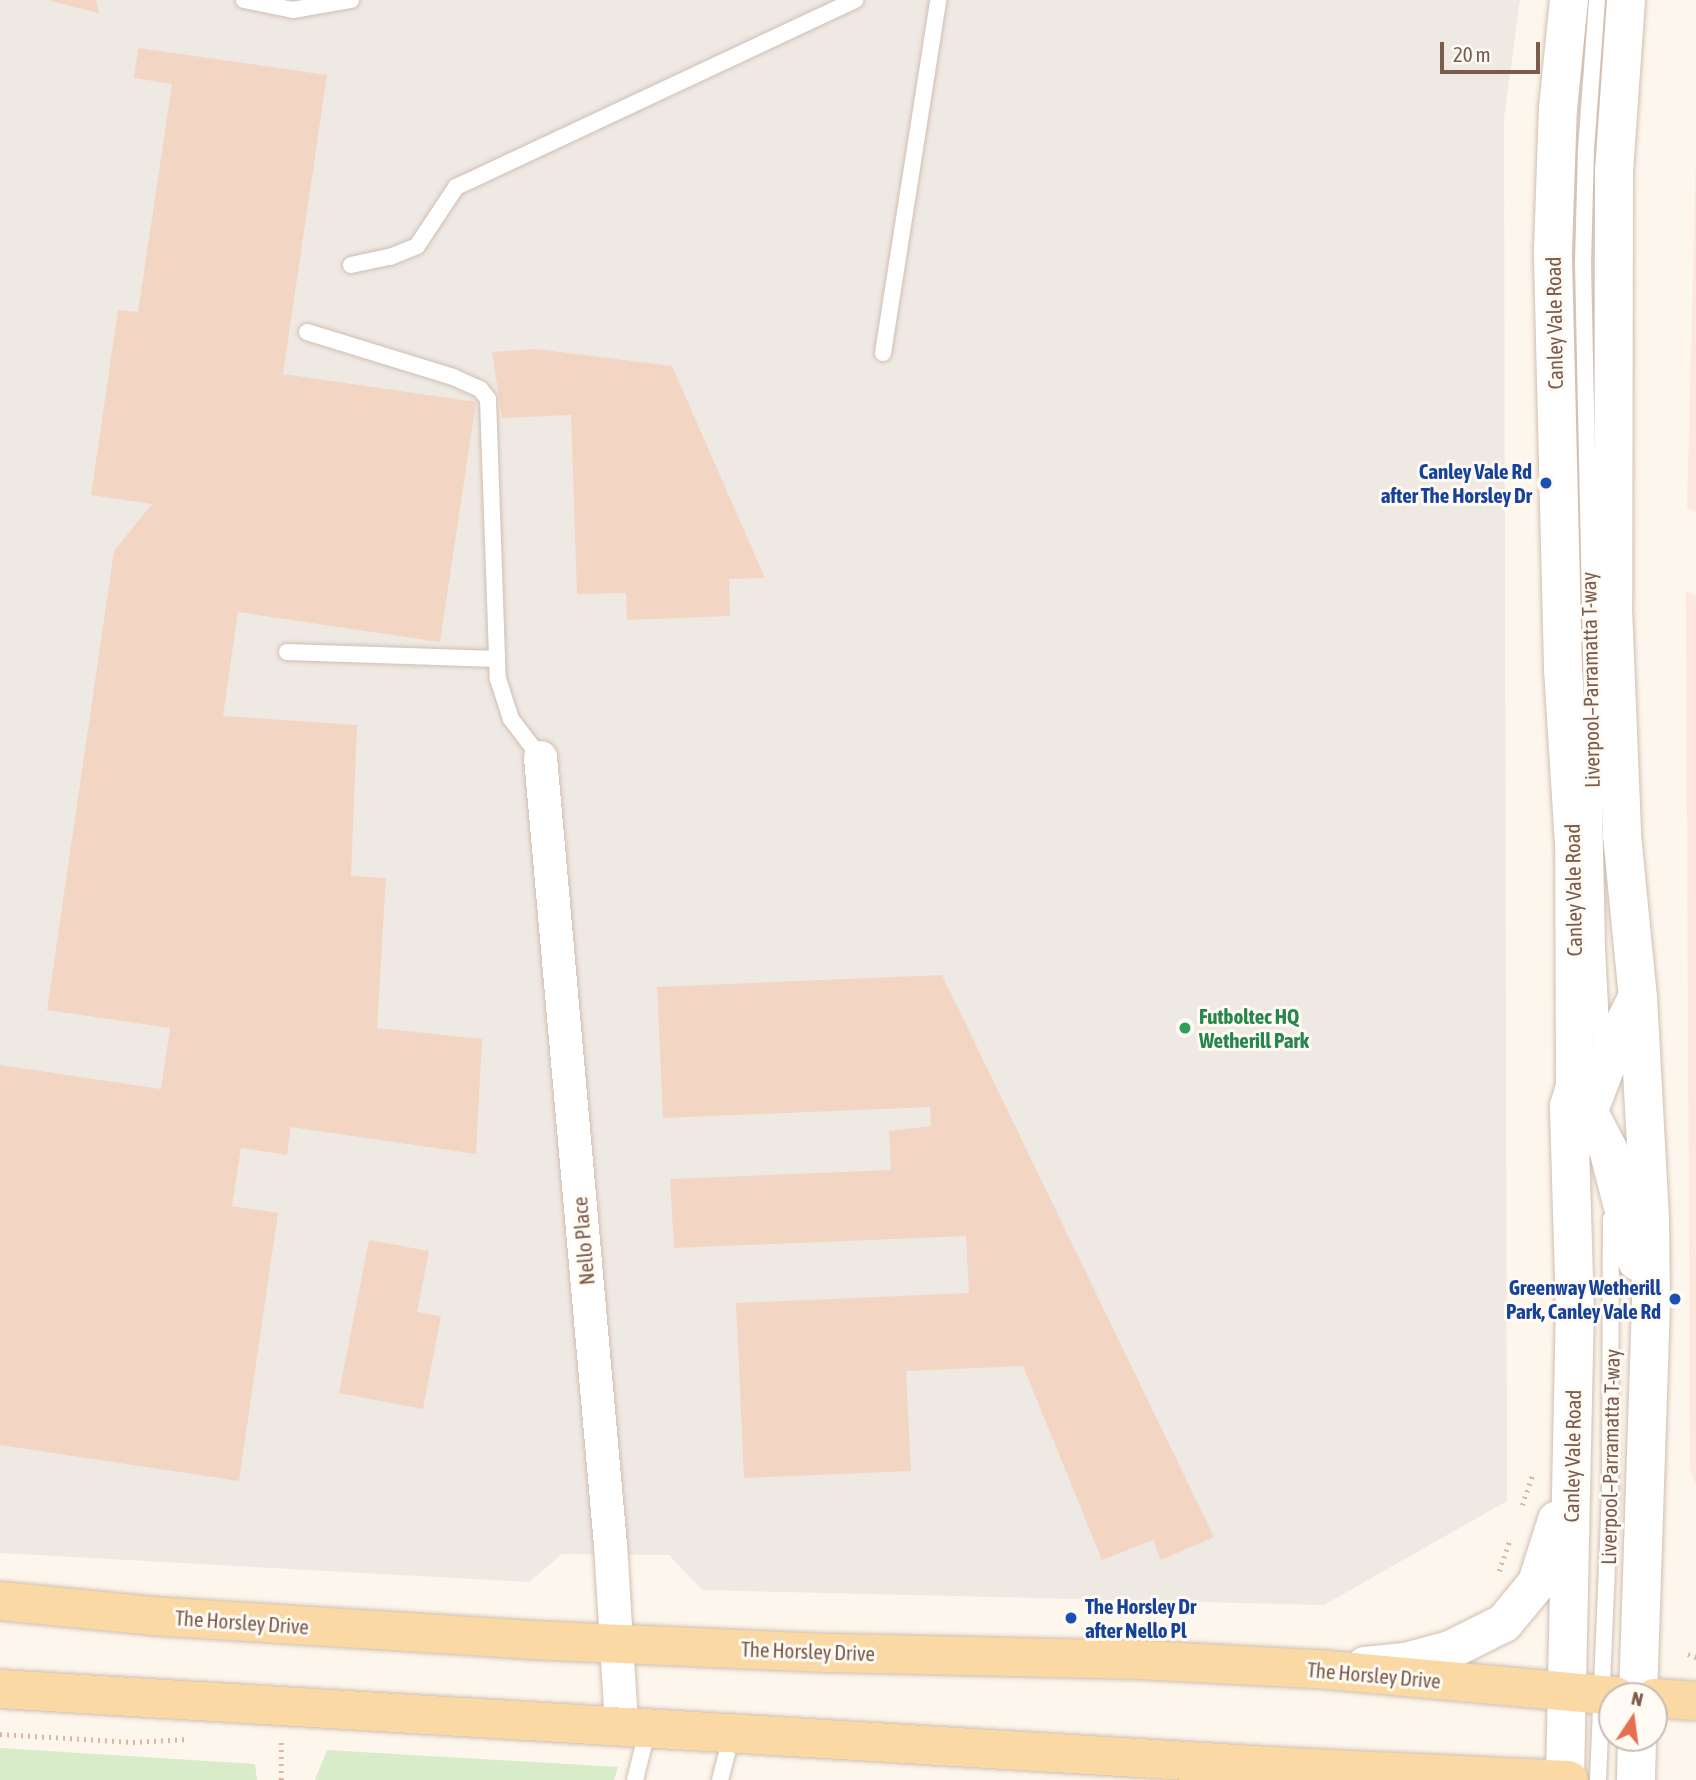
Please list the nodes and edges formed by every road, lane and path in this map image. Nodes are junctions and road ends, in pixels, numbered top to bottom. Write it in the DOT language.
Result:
graph roads {
  1 [pos="244,0"];
  2 [pos="351,0"];
  3 [pos="855,0"];
  4 [pos="938,0"];
  5 [pos="1569,0"];
  6 [pos="1597,0"];
  7 [pos="1626,0"];
  8 [pos="351,265"];
  9 [pos="307,332"];
  10 [pos="883,353"];
  11 [pos="287,652"];
  12 [pos="497,659"];
  13 [pos="540,757"];
  14 [pos="1638,996"];
  15 [pos="1590,1091"];
  16 [pos="1608,1150"];
  17 [pos="1651,1304"];
  18 [pos="1573,1407"];
  19 [pos="0,1601"];
  20 [pos="617,1644"];
  21 [pos="1688,1654"];
  22 [pos="1696,1657"];
  23 [pos="1328,1670"];
  24 [pos="1605,1682"];
  25 [pos="1606,1682"];
  26 [pos="1607,1682"];
  27 [pos="0,1689"];
  28 [pos="1598,1694"];
  29 [pos="1668,1699"];
  30 [pos="1696,1701"];
  31 [pos="217,1702"];
  32 [pos="1598,1712"];
  33 [pos="0,1713"];
  34 [pos="635,1726"];
  35 [pos="733,1731"];
  36 [pos="282,1734"];
  37 [pos="1601,1752"];
  38 [pos="1637,1752"];
  39 [pos="281,1780"];
  40 [pos="635,1780"];
  41 [pos="720,1780"];
  42 [pos="1567,1780"];
  43 [pos="1598,1780"];
  44 [pos="1636,1780"];
  1 -- 2 [label="lane"];
  3 -- 8 [label="lane"];
  4 -- 10 [label="lane"];
  5 -- 15 [label="street, Canley Vale Road"];
  6 -- 15 [label="lane, Liverpool–Parramatta T-way"];
  7 -- 14 [label="street, Canley Vale Road"];
  9 -- 12 [label="lane"];
  11 -- 12 [label="lane"];
  12 -- 13 [label="lane"];
  13 -- 20 [label="street, Nello Place"];
  14 -- 15 [label="street"];
  14 -- 17 [label="street, Canley Vale Road"];
  15 -- 16 [label="street"];
  15 -- 18 [label="street, Canley Vale Road"];
  16 -- 17 [label="street"];
  16 -- 25 [label="lane, Liverpool–Parramatta T-way"];
  17 -- 26 [label="street, Canley Vale Road"];
  18 -- 23 [label="street"];
  18 -- 24 [label="street, Canley Vale Road"];
  19 -- 20 [label="main road, The Horsley Drive"];
  20 -- 23 [label="main road, The Horsley Drive"];
  20 -- 34 [label="street, Nello Place"];
  21 -- 22 [label="path"];
  23 -- 28 [label="main road, The Horsley Drive"];
  27 -- 31 [label="main road"];
  29 -- 30 [label="main road"];
  31 -- 33 [label="main road"];
  31 -- 34 [label="main road"];
  32 -- 42 [label="street, Canley Vale Road"];
  34 -- 35 [label="main road"];
  34 -- 40 [label="lane"];
  35 -- 41 [label="lane"];
  35 -- 42 [label="main road"];
  36 -- 39 [label="path"];
  37 -- 43 [label="lane, Liverpool–Parramatta T-way"];
  38 -- 44 [label="street"];
}
